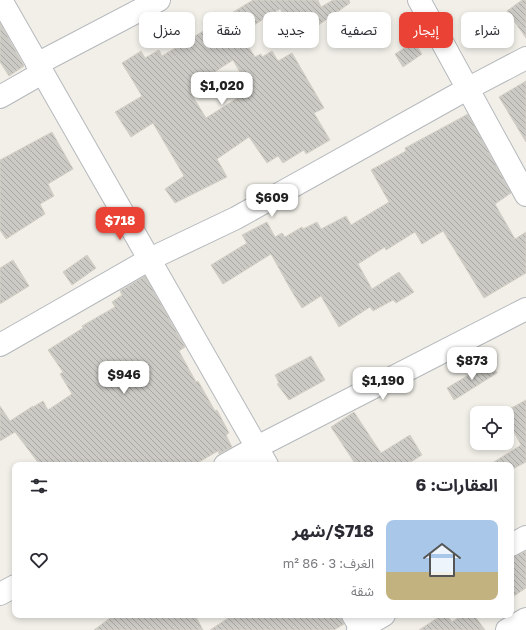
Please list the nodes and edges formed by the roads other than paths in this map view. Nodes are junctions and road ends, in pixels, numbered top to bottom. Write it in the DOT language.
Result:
graph roads {
  1 [pos="1,0"];
  2 [pos="159,0"];
  3 [pos="419,0"];
  4 [pos="526,58"];
  5 [pos="39,69"];
  6 [pos="467,89"];
  7 [pos="0,97"];
  8 [pos="526,195"];
  9 [pos="150,259"];
  10 [pos="526,309"];
  11 [pos="0,345"];
  12 [pos="262,456"];
  13 [pos="237,462"];
  14 [pos="526,537"];
  15 [pos="514,543"];
  16 [pos="12,588"];
  17 [pos="0,594"];
  18 [pos="377,618"];
  19 [pos="526,619"];
  20 [pos="358,626"];
  21 [pos="508,630"];
  1 -- 5 [label="street"];
  2 -- 5 [label="street"];
  3 -- 6 [label="street"];
  4 -- 6 [label="street"];
  5 -- 7 [label="street"];
  5 -- 9 [label="street"];
  6 -- 8 [label="street"];
  6 -- 9 [label="street"];
  9 -- 11 [label="street"];
  9 -- 12 [label="street"];
  10 -- 12 [label="street"];
  12 -- 13 [label="street"];
  14 -- 15 [label="street"];
  16 -- 17 [label="street"];
  18 -- 20 [label="street"];
  19 -- 21 [label="street"];
}
